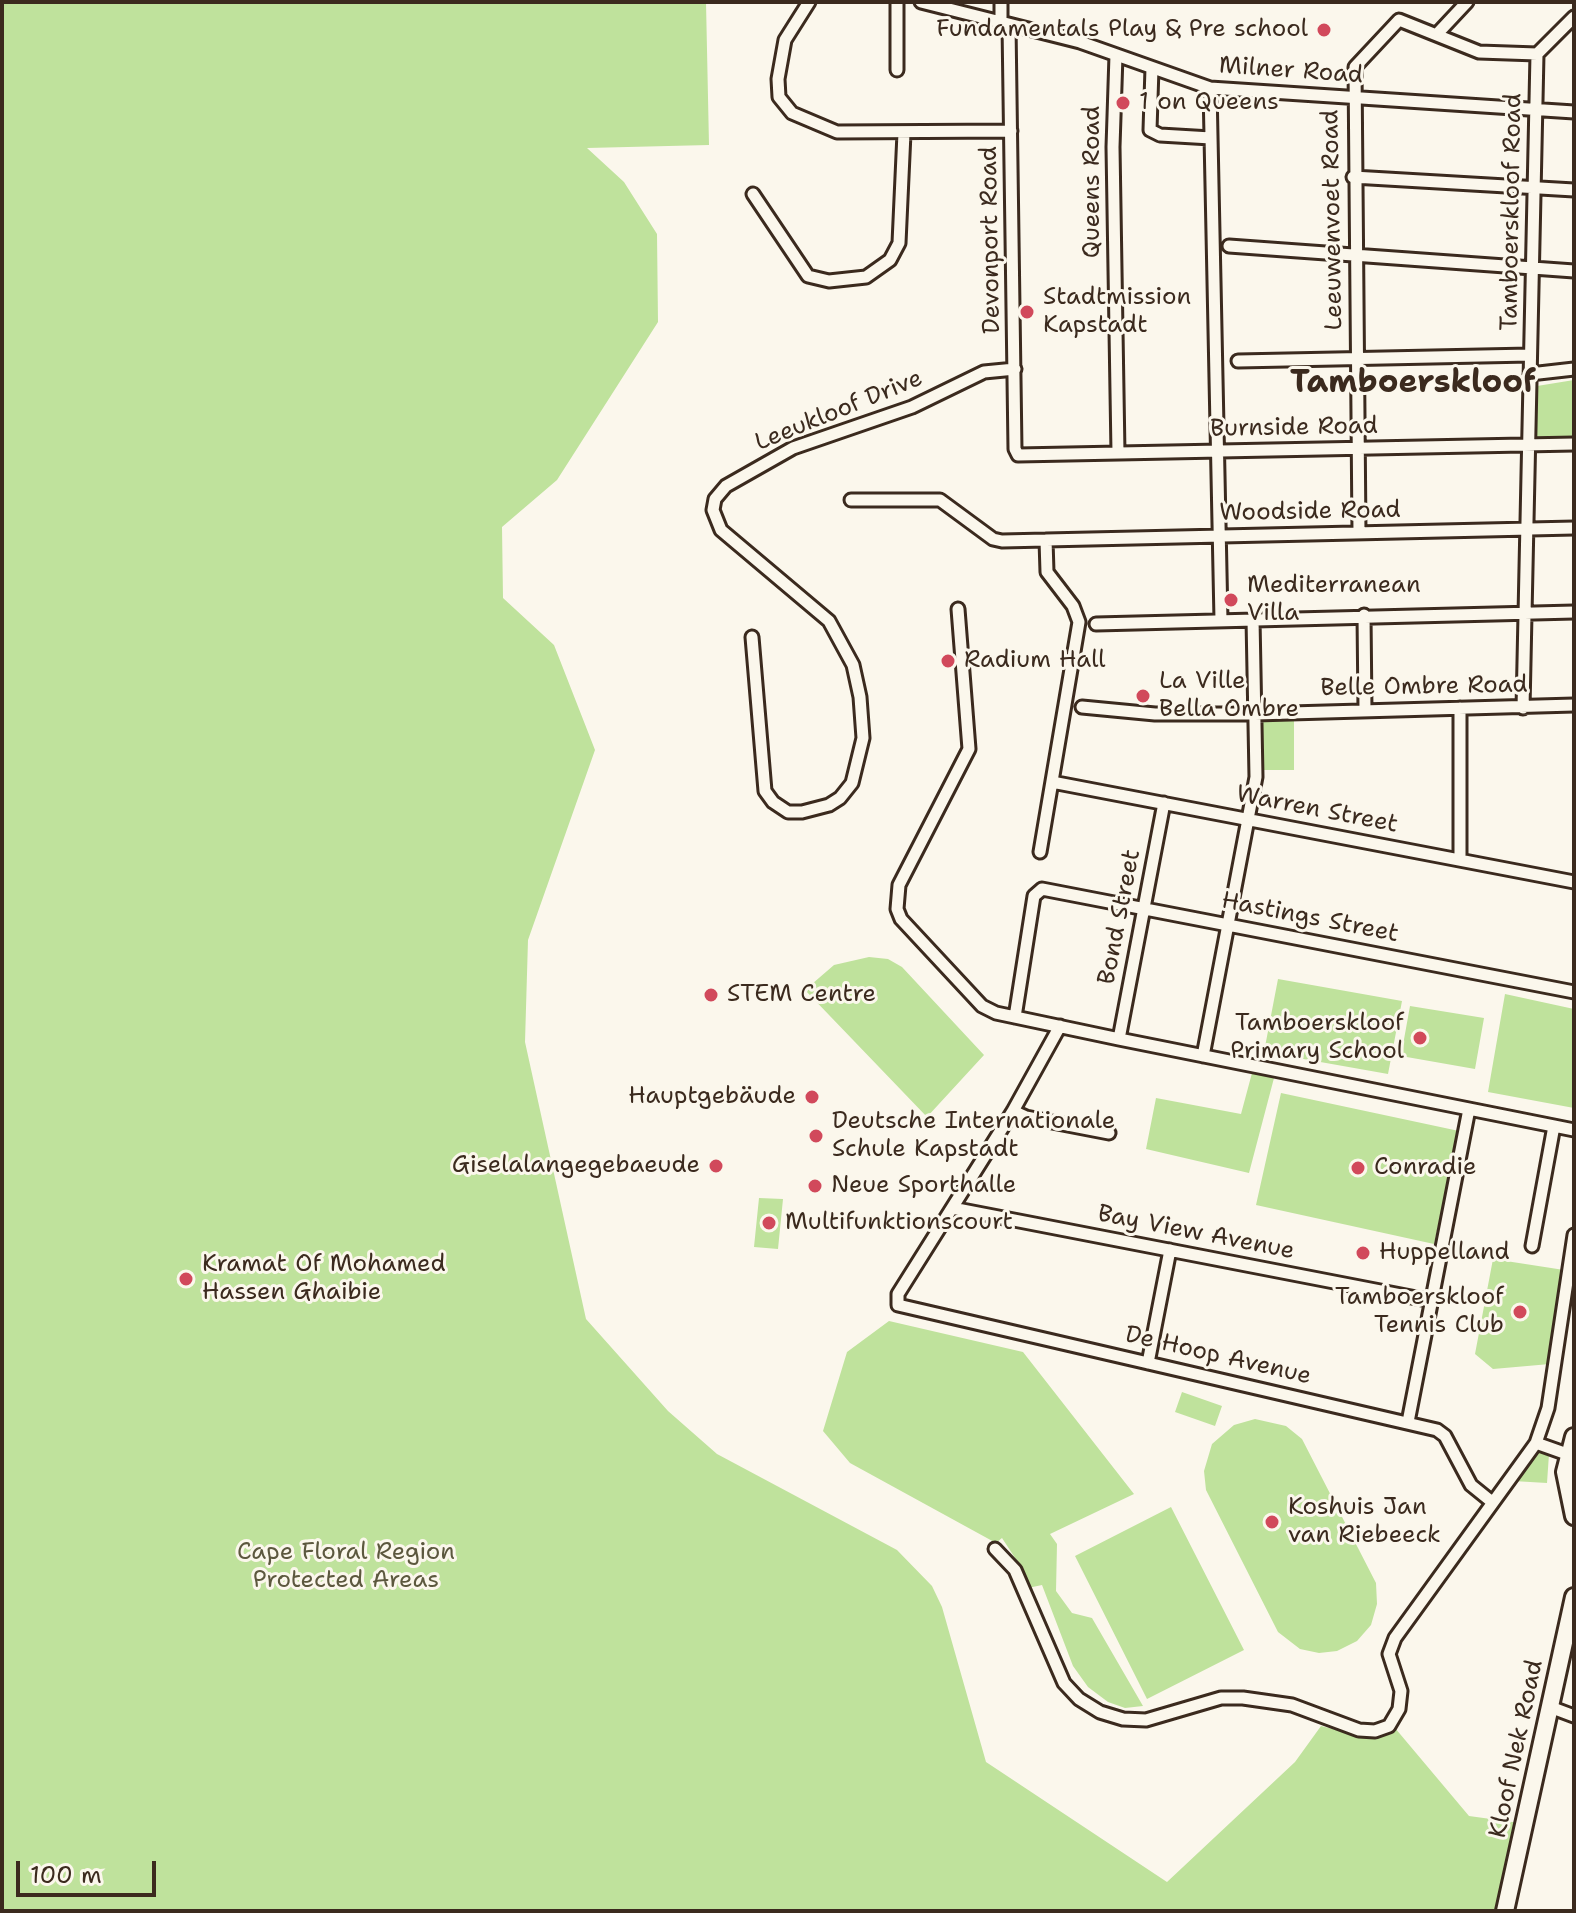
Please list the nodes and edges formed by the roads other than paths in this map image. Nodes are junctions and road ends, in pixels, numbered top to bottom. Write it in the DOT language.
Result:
graph roads {
  1 [pos="809,2"];
  2 [pos="897,2"];
  3 [pos="921,2"];
  4 [pos="1001,2"];
  5 [pos="1467,2"];
  6 [pos="1574,17"];
  7 [pos="1005,24"];
  8 [pos="1438,33"];
  9 [pos="1537,54"];
  10 [pos="1116,55"];
  11 [pos="1152,68"];
  12 [pos="897,70"];
  13 [pos="1210,88"];
  14 [pos="1353,98"];
  15 [pos="1536,109"];
  16 [pos="1574,112"];
  17 [pos="1011,131"];
  18 [pos="904,133"];
  19 [pos="1211,138"];
  20 [pos="1353,177"];
  21 [pos="1535,188"];
  22 [pos="1574,190"];
  23 [pos="753,194"];
  24 [pos="1229,246"];
  25 [pos="1357,255"];
  26 [pos="1532,268"];
  27 [pos="1574,271"];
  28 [pos="1530,355"];
  29 [pos="1356,359"];
  30 [pos="1238,361"];
  31 [pos="1015,369"];
  32 [pos="1574,369"];
  33 [pos="1530,374"];
  34 [pos="1574,444"];
  35 [pos="1529,445"];
  36 [pos="1358,449"];
  37 [pos="1217,452"];
  38 [pos="1118,453"];
  39 [pos="1016,454"];
  40 [pos="851,500"];
  41 [pos="1574,528"];
  42 [pos="1528,529"];
  43 [pos="1359,533"];
  44 [pos="1218,535"];
  45 [pos="1046,540"];
  46 [pos="958,609"];
  47 [pos="1574,612"];
  48 [pos="1526,613"];
  49 [pos="1364,615"];
  50 [pos="1253,619"];
  51 [pos="1221,620"];
  52 [pos="1096,624"];
  53 [pos="752,637"];
  54 [pos="1574,705"];
  55 [pos="1082,707"];
  56 [pos="1460,708"];
  57 [pos="1523,708"];
  58 [pos="1365,710"];
  59 [pos="1255,714"];
  60 [pos="1052,782"];
  61 [pos="1164,803"];
  62 [pos="1248,819"];
  63 [pos="1040,852"];
  64 [pos="1460,860"];
  65 [pos="1574,882"];
  66 [pos="1146,908"];
  67 [pos="1228,925"];
  68 [pos="1574,992"];
  69 [pos="1015,1017"];
  70 [pos="1060,1026"];
  71 [pos="1119,1039"];
  72 [pos="1203,1056"];
  73 [pos="1469,1109"];
  74 [pos="1013,1111"];
  75 [pos="1554,1126"];
  76 [pos="1574,1130"];
  77 [pos="1109,1133"];
  78 [pos="952,1208"];
  79 [pos="1574,1235"];
  80 [pos="1532,1246"];
  81 [pos="1170,1250"];
  82 [pos="1432,1301"];
  83 [pos="1148,1363"];
  84 [pos="1408,1422"];
  85 [pos="1574,1437"];
  86 [pos="1536,1443"];
  87 [pos="1567,1454"];
  88 [pos="1492,1502"];
  89 [pos="1572,1507"];
  90 [pos="995,1549"];
  91 [pos="1574,1597"];
  92 [pos="1550,1707"];
  93 [pos="1574,1716"];
  94 [pos="1505,1911"];
  1 -- 18 [label="street"];
  2 -- 12 [label="street"];
  3 -- 7 [label="street, Milner Road"];
  4 -- 7 [label="street, Devonport Road"];
  5 -- 8 [label="street"];
  6 -- 9 [label="street"];
  7 -- 10 [label="street, Milner Road"];
  7 -- 17 [label="street, Devonport Road"];
  8 -- 9 [label="street"];
  8 -- 14 [label="street, Leeuwenvoet Road"];
  9 -- 15 [label="street, Tamboerskloof Road"];
  10 -- 11 [label="street, Milner Road"];
  10 -- 38 [label="street, Queens Road"];
  11 -- 13 [label="street, Milner Road"];
  11 -- 19 [label="street"];
  13 -- 14 [label="street, Milner Road"];
  13 -- 19 [label="street"];
  14 -- 15 [label="street, Milner Road"];
  14 -- 20 [label="street, Leeuwenvoet Road"];
  15 -- 16 [label="street, Milner Road"];
  15 -- 21 [label="street, Tamboerskloof Road"];
  17 -- 18 [label="street"];
  17 -- 31 [label="street, Devonport Road"];
  18 -- 23 [label="street"];
  19 -- 37 [label="street"];
  20 -- 21 [label="street"];
  20 -- 25 [label="street, Leeuwenvoet Road"];
  21 -- 22 [label="street"];
  21 -- 26 [label="street, Tamboerskloof Road"];
  24 -- 25 [label="street"];
  25 -- 26 [label="street"];
  25 -- 29 [label="street, Leeuwenvoet Road"];
  26 -- 27 [label="street"];
  26 -- 28 [label="street, Tamboerskloof Road"];
  28 -- 29 [label="street"];
  28 -- 33 [label="street, Tamboerskloof Road"];
  29 -- 30 [label="street"];
  29 -- 36 [label="street, Leeuwenvoet Road"];
  31 -- 39 [label="street, Devonport Road"];
  31 -- 53 [label="street, Leeukloof Drive"];
  32 -- 33 [label="street"];
  33 -- 35 [label="street, Tamboerskloof Road"];
  34 -- 35 [label="street, Burnside Road"];
  35 -- 36 [label="street, Burnside Road"];
  35 -- 42 [label="street, Tamboerskloof Road"];
  36 -- 37 [label="street, Burnside Road"];
  36 -- 43 [label="street, Leeuwenvoet Road"];
  37 -- 38 [label="street, Burnside Road"];
  37 -- 44 [label="street"];
  38 -- 39 [label="street, Burnside Road"];
  40 -- 45 [label="street, Woodside Road"];
  41 -- 42 [label="street, Woodside Road"];
  42 -- 43 [label="street, Woodside Road"];
  42 -- 48 [label="street, Tamboerskloof Road"];
  43 -- 44 [label="street, Woodside Road"];
  44 -- 45 [label="street, Woodside Road"];
  44 -- 51 [label="street"];
  45 -- 60 [label="street"];
  46 -- 69 [label="street"];
  47 -- 48 [label="street"];
  48 -- 49 [label="street"];
  48 -- 57 [label="street, Tamboerskloof Road"];
  49 -- 50 [label="street"];
  49 -- 58 [label="street"];
  50 -- 51 [label="street"];
  50 -- 59 [label="street"];
  51 -- 52 [label="street"];
  54 -- 57 [label="street, Belle Ombre Road"];
  55 -- 59 [label="street, Belle Ombre Road"];
  56 -- 57 [label="street, Belle Ombre Road"];
  56 -- 58 [label="street, Belle Ombre Road"];
  56 -- 64 [label="street"];
  58 -- 59 [label="street, Belle Ombre Road"];
  59 -- 62 [label="street"];
  60 -- 61 [label="street, Warren Street"];
  60 -- 63 [label="street"];
  61 -- 62 [label="street, Warren Street"];
  61 -- 66 [label="street, Bond Street"];
  62 -- 64 [label="street, Warren Street"];
  62 -- 67 [label="street"];
  64 -- 65 [label="street, Warren Street"];
  66 -- 67 [label="street, Hastings Street"];
  66 -- 69 [label="street, Hastings Street"];
  66 -- 71 [label="street, Bond Street"];
  67 -- 68 [label="street, Hastings Street"];
  67 -- 72 [label="street"];
  69 -- 70 [label="street"];
  70 -- 71 [label="street"];
  70 -- 74 [label="street"];
  71 -- 72 [label="street"];
  72 -- 73 [label="street"];
  73 -- 75 [label="street"];
  73 -- 82 [label="street"];
  74 -- 77 [label="street"];
  74 -- 78 [label="street"];
  75 -- 76 [label="street"];
  75 -- 80 [label="street"];
  78 -- 81 [label="street, Bay View Avenue"];
  78 -- 83 [label="street, De Hoop Avenue"];
  79 -- 86 [label="street"];
  81 -- 82 [label="street, Bay View Avenue"];
  81 -- 83 [label="street"];
  82 -- 84 [label="street"];
  83 -- 84 [label="street, De Hoop Avenue"];
  84 -- 88 [label="street, De Hoop Avenue"];
  85 -- 87 [label="main road"];
  86 -- 87 [label="street"];
  86 -- 88 [label="street"];
  87 -- 89 [label="main road"];
  88 -- 90 [label="street"];
  91 -- 92 [label="main road, Kloof Nek Road"];
  92 -- 93 [label="street"];
  92 -- 94 [label="main road, Kloof Nek Road"];
}
